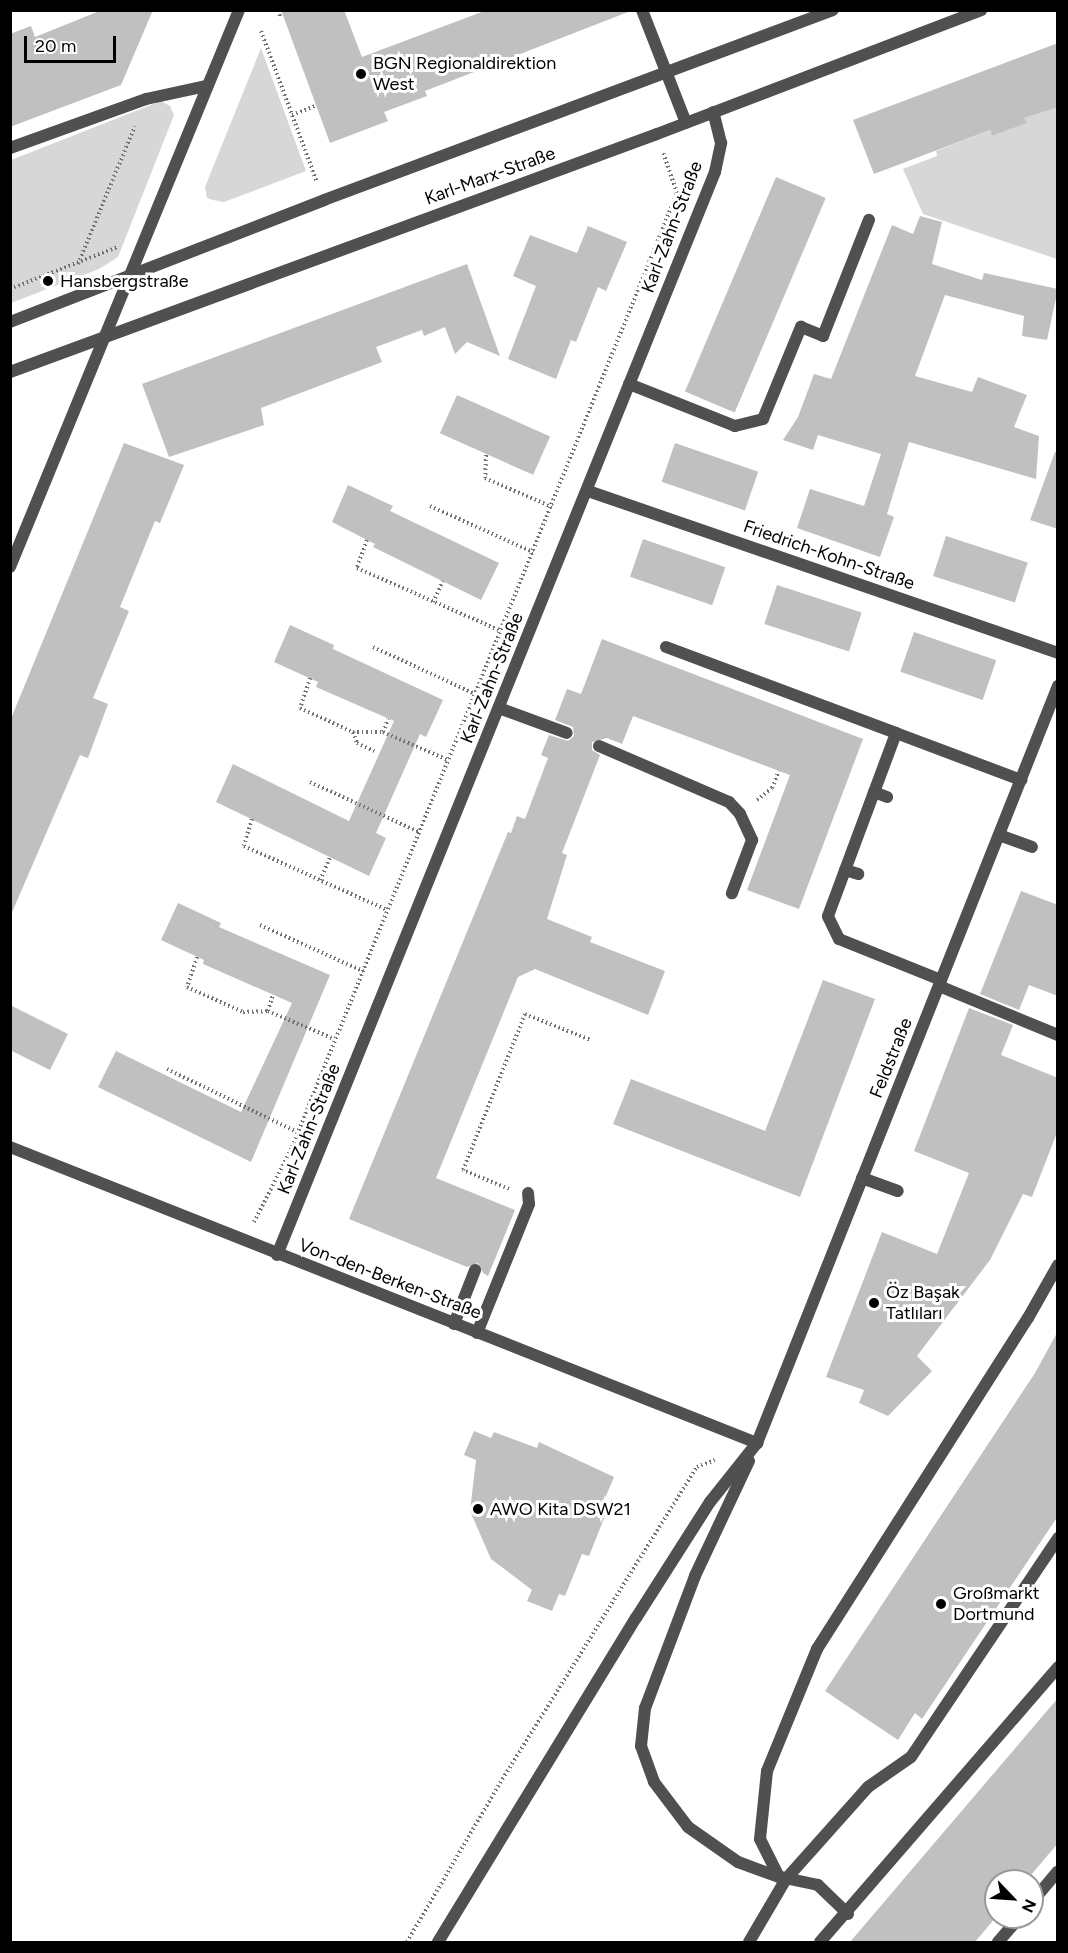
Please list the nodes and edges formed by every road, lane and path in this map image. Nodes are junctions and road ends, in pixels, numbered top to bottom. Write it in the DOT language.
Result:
graph roads {
  1 [pos="239,10"];
  2 [pos="279,10"];
  3 [pos="642,10"];
  4 [pos="833,10"];
  5 [pos="981,10"];
  6 [pos="280,19"];
  7 [pos="261,31"];
  8 [pos="665,72"];
  9 [pos="206,86"];
  10 [pos="316,106"];
  11 [pos="713,112"];
  12 [pos="292,115"];
  13 [pos="137,122"];
  14 [pos="686,123"];
  15 [pos="657,134"];
  16 [pos="10,148"];
  17 [pos="324,200"];
  18 [pos="868,220"];
  19 [pos="151,232"];
  20 [pos="78,264"];
  21 [pos="131,275"];
  22 [pos="10,289"];
  23 [pos="10,322"];
  24 [pos="104,335"];
  25 [pos="10,372"];
  26 [pos="629,384"];
  27 [pos="486,455"];
  28 [pos="588,490"];
  29 [pos="430,507"];
  30 [pos="552,507"];
  31 [pos="367,540"];
  32 [pos="533,552"];
  33 [pos="10,567"];
  34 [pos="443,581"];
  35 [pos="433,602"];
  36 [pos="501,631"];
  37 [pos="373,647"];
  38 [pos="666,647"];
  39 [pos="1058,653"];
  40 [pos="310,678"];
  41 [pos="1058,687"];
  42 [pos="475,694"];
  43 [pos="499,708"];
  44 [pos="388,719"];
  45 [pos="353,732"];
  46 [pos="382,732"];
  47 [pos="896,733"];
  48 [pos="567,734"];
  49 [pos="599,746"];
  50 [pos="374,751"];
  51 [pos="448,760"];
  52 [pos="779,771"];
  53 [pos="1021,780"];
  54 [pos="310,782"];
  55 [pos="772,788"];
  56 [pos="874,792"];
  57 [pos="887,797"];
  58 [pos="252,819"];
  59 [pos="419,832"];
  60 [pos="999,835"];
  61 [pos="1032,847"];
  62 [pos="330,858"];
  63 [pos="845,870"];
  64 [pos="858,874"];
  65 [pos="320,880"];
  66 [pos="732,892"];
  67 [pos="387,910"];
  68 [pos="260,925"];
  69 [pos="197,957"];
  70 [pos="363,971"];
  71 [pos="940,983"];
  72 [pos="273,995"];
  73 [pos="268,1011"];
  74 [pos="1058,1035"];
  75 [pos="334,1039"];
  76 [pos="591,1040"];
  77 [pos="167,1069"];
  78 [pos="297,1132"];
  79 [pos="10,1147"];
  80 [pos="862,1178"];
  81 [pos="898,1191"];
  82 [pos="528,1195"];
  83 [pos="244,1242"];
  84 [pos="277,1255"];
  85 [pos="1058,1265"];
  86 [pos="476,1270"];
  87 [pos="454,1324"];
  88 [pos="477,1333"];
  89 [pos="757,1443"];
  90 [pos="717,1459"];
  91 [pos="1058,1538"];
  92 [pos="1058,1667"];
  93 [pos="1058,1871"];
  94 [pos="782,1878"];
  95 [pos="1044,1888"];
  96 [pos="848,1914"];
  97 [pos="1009,1929"];
  98 [pos="407,1942"];
  99 [pos="438,1942"];
  100 [pos="749,1942"];
  101 [pos="820,1942"];
  102 [pos="998,1942"];
  1 -- 9 [label="street"];
  2 -- 6 [label="path"];
  3 -- 8 [label="street"];
  4 -- 8 [label="street, Karl-Marx-Straße"];
  5 -- 11 [label="street, Karl-Marx-Straße"];
  7 -- 12 [label="path"];
  8 -- 14 [label="street"];
  8 -- 17 [label="street, Karl-Marx-Straße"];
  9 -- 16 [label="street"];
  9 -- 19 [label="street"];
  10 -- 12 [label="path"];
  11 -- 14 [label="street, Karl-Marx-Straße"];
  11 -- 26 [label="street, Karl-Zahn-Straße"];
  12 -- 17 [label="path"];
  13 -- 20 [label="path"];
  14 -- 15 [label="street, Karl-Marx-Straße"];
  15 -- 24 [label="street, Karl-Marx-Straße"];
  15 -- 30 [label="path"];
  17 -- 21 [label="street, Karl-Marx-Straße"];
  18 -- 26 [label="street"];
  19 -- 20 [label="path"];
  19 -- 21 [label="street"];
  20 -- 22 [label="path"];
  21 -- 23 [label="street, Karl-Marx-Straße"];
  21 -- 24 [label="street"];
  24 -- 25 [label="street, Karl-Marx-Straße"];
  24 -- 33 [label="street"];
  26 -- 28 [label="street, Karl-Zahn-Straße"];
  27 -- 30 [label="path"];
  28 -- 39 [label="street, Friedrich-Kohn-Straße"];
  28 -- 43 [label="street, Karl-Zahn-Straße"];
  29 -- 32 [label="path"];
  30 -- 32 [label="path"];
  31 -- 35 [label="path"];
  32 -- 36 [label="path"];
  34 -- 35 [label="path"];
  35 -- 36 [label="path"];
  36 -- 42 [label="path"];
  37 -- 42 [label="path"];
  38 -- 47 [label="street"];
  40 -- 45 [label="path"];
  41 -- 53 [label="street, Feldstraße"];
  42 -- 51 [label="path"];
  43 -- 48 [label="street"];
  43 -- 84 [label="street, Karl-Zahn-Straße"];
  44 -- 46 [label="path"];
  45 -- 46 [label="path"];
  45 -- 50 [label="path"];
  46 -- 51 [label="path"];
  47 -- 53 [label="street"];
  47 -- 56 [label="street"];
  49 -- 66 [label="street"];
  51 -- 59 [label="path"];
  52 -- 55 [label="path"];
  53 -- 60 [label="street, Feldstraße"];
  54 -- 59 [label="path"];
  56 -- 57 [label="street"];
  56 -- 63 [label="street"];
  58 -- 65 [label="path"];
  59 -- 67 [label="path"];
  60 -- 61 [label="street"];
  60 -- 71 [label="street, Feldstraße"];
  62 -- 65 [label="path"];
  63 -- 64 [label="street"];
  63 -- 71 [label="street"];
  65 -- 67 [label="path"];
  67 -- 70 [label="path"];
  68 -- 70 [label="path"];
  69 -- 73 [label="path"];
  70 -- 75 [label="path"];
  71 -- 74 [label="street"];
  71 -- 80 [label="street, Feldstraße"];
  72 -- 73 [label="path"];
  73 -- 75 [label="path"];
  75 -- 78 [label="path"];
  76 -- 82 [label="path"];
  77 -- 78 [label="path"];
  78 -- 83 [label="path"];
  79 -- 83 [label="street, Von-den-Berken-Straße"];
  80 -- 81 [label="street"];
  80 -- 89 [label="street, Feldstraße"];
  82 -- 88 [label="street"];
  83 -- 84 [label="street, Von-den-Berken-Straße"];
  84 -- 87 [label="street, Von-den-Berken-Straße"];
  85 -- 94 [label="street"];
  86 -- 87 [label="street"];
  87 -- 88 [label="street, Von-den-Berken-Straße"];
  88 -- 89 [label="street, Von-den-Berken-Straße"];
  89 -- 94 [label="street"];
  89 -- 99 [label="street"];
  90 -- 98 [label="path"];
  91 -- 94 [label="street"];
  92 -- 96 [label="street"];
  93 -- 95 [label="street"];
  94 -- 96 [label="street"];
  94 -- 100 [label="street"];
  96 -- 101 [label="street"];
  97 -- 102 [label="street"];
}
